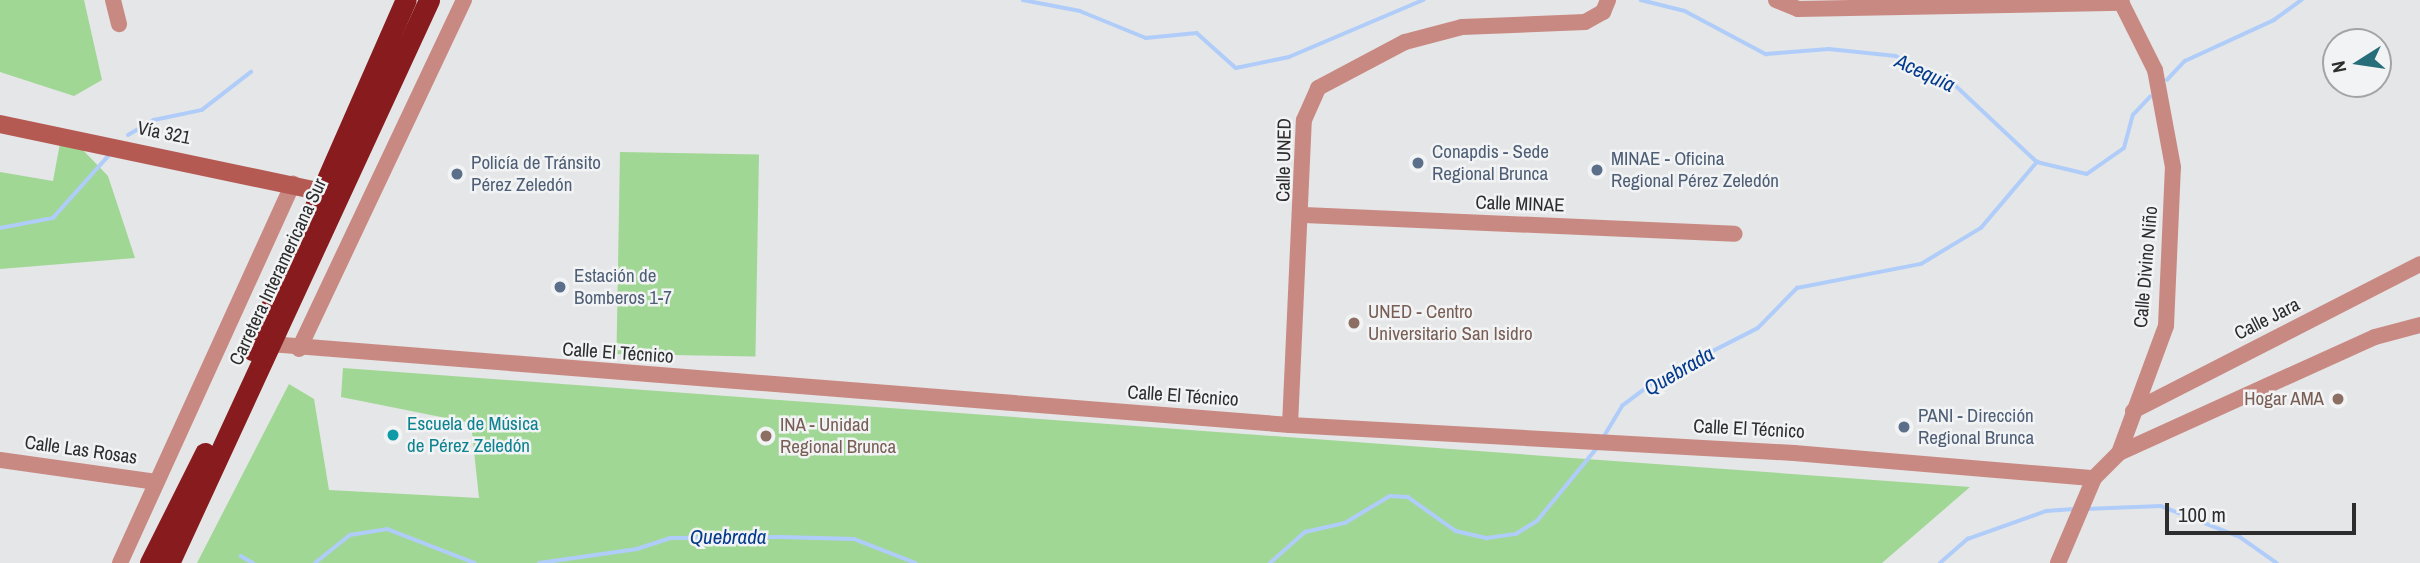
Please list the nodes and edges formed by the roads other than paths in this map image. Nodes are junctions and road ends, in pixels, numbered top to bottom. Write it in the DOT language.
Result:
graph roads {
  1 [pos="113,0"];
  2 [pos="406,0"];
  3 [pos="429,0"];
  4 [pos="464,0"];
  5 [pos="1608,0"];
  6 [pos="1776,1"];
  7 [pos="2121,2"];
  8 [pos="1971,3"];
  9 [pos="1875,4"];
  10 [pos="119,24"];
  11 [pos="0,124"];
  12 [pos="363,143"];
  13 [pos="292,184"];
  14 [pos="318,191"];
  15 [pos="1304,215"];
  16 [pos="1735,234"];
  17 [pos="2420,264"];
  18 [pos="292,276"];
  19 [pos="2420,325"];
  20 [pos="270,344"];
  21 [pos="299,349"];
  22 [pos="237,387"];
  23 [pos="2133,411"];
  24 [pos="1290,425"];
  25 [pos="2119,453"];
  26 [pos="0,460"];
  27 [pos="2094,478"];
  28 [pos="156,481"];
  29 [pos="120,563"];
  30 [pos="150,563"];
  31 [pos="169,563"];
  32 [pos="2058,563"];
  1 -- 10 [label="street"];
  2 -- 14 [label="highway, Carretera Interamericana Sur"];
  3 -- 12 [label="highway, Carretera Interamericana Sur"];
  4 -- 21 [label="street"];
  5 -- 15 [label="street, Calle UNED"];
  6 -- 9 [label="street"];
  7 -- 8 [label="street"];
  7 -- 23 [label="street, Calle Divino Niño"];
  8 -- 9 [label="street"];
  11 -- 13 [label="street, Vía 321"];
  12 -- 14 [label="highway"];
  12 -- 18 [label="highway, Carretera Interamericana Sur"];
  13 -- 14 [label="street, Vía 321"];
  13 -- 28 [label="street"];
  14 -- 18 [label="highway, Carretera Interamericana Sur"];
  15 -- 16 [label="street, Calle MINAE"];
  15 -- 24 [label="street, Calle UNED"];
  17 -- 23 [label="street, Calle Jara"];
  18 -- 20 [label="highway, Carretera Interamericana Sur"];
  18 -- 22 [label="highway, Carretera Interamericana Sur"];
  19 -- 25 [label="street"];
  20 -- 21 [label="street, Calle El Técnico"];
  20 -- 22 [label="highway"];
  20 -- 31 [label="highway, Carretera Interamericana Sur"];
  21 -- 24 [label="street, Calle El Técnico"];
  22 -- 30 [label="highway, Carretera Interamericana Sur"];
  23 -- 25 [label="street, Calle Divino Niño"];
  24 -- 27 [label="street, Calle El Técnico"];
  25 -- 27 [label="street, Calle Divino Niño"];
  26 -- 28 [label="street, Calle Las Rosas"];
  27 -- 32 [label="street, Calle Divino Niño"];
  28 -- 29 [label="street"];
}
